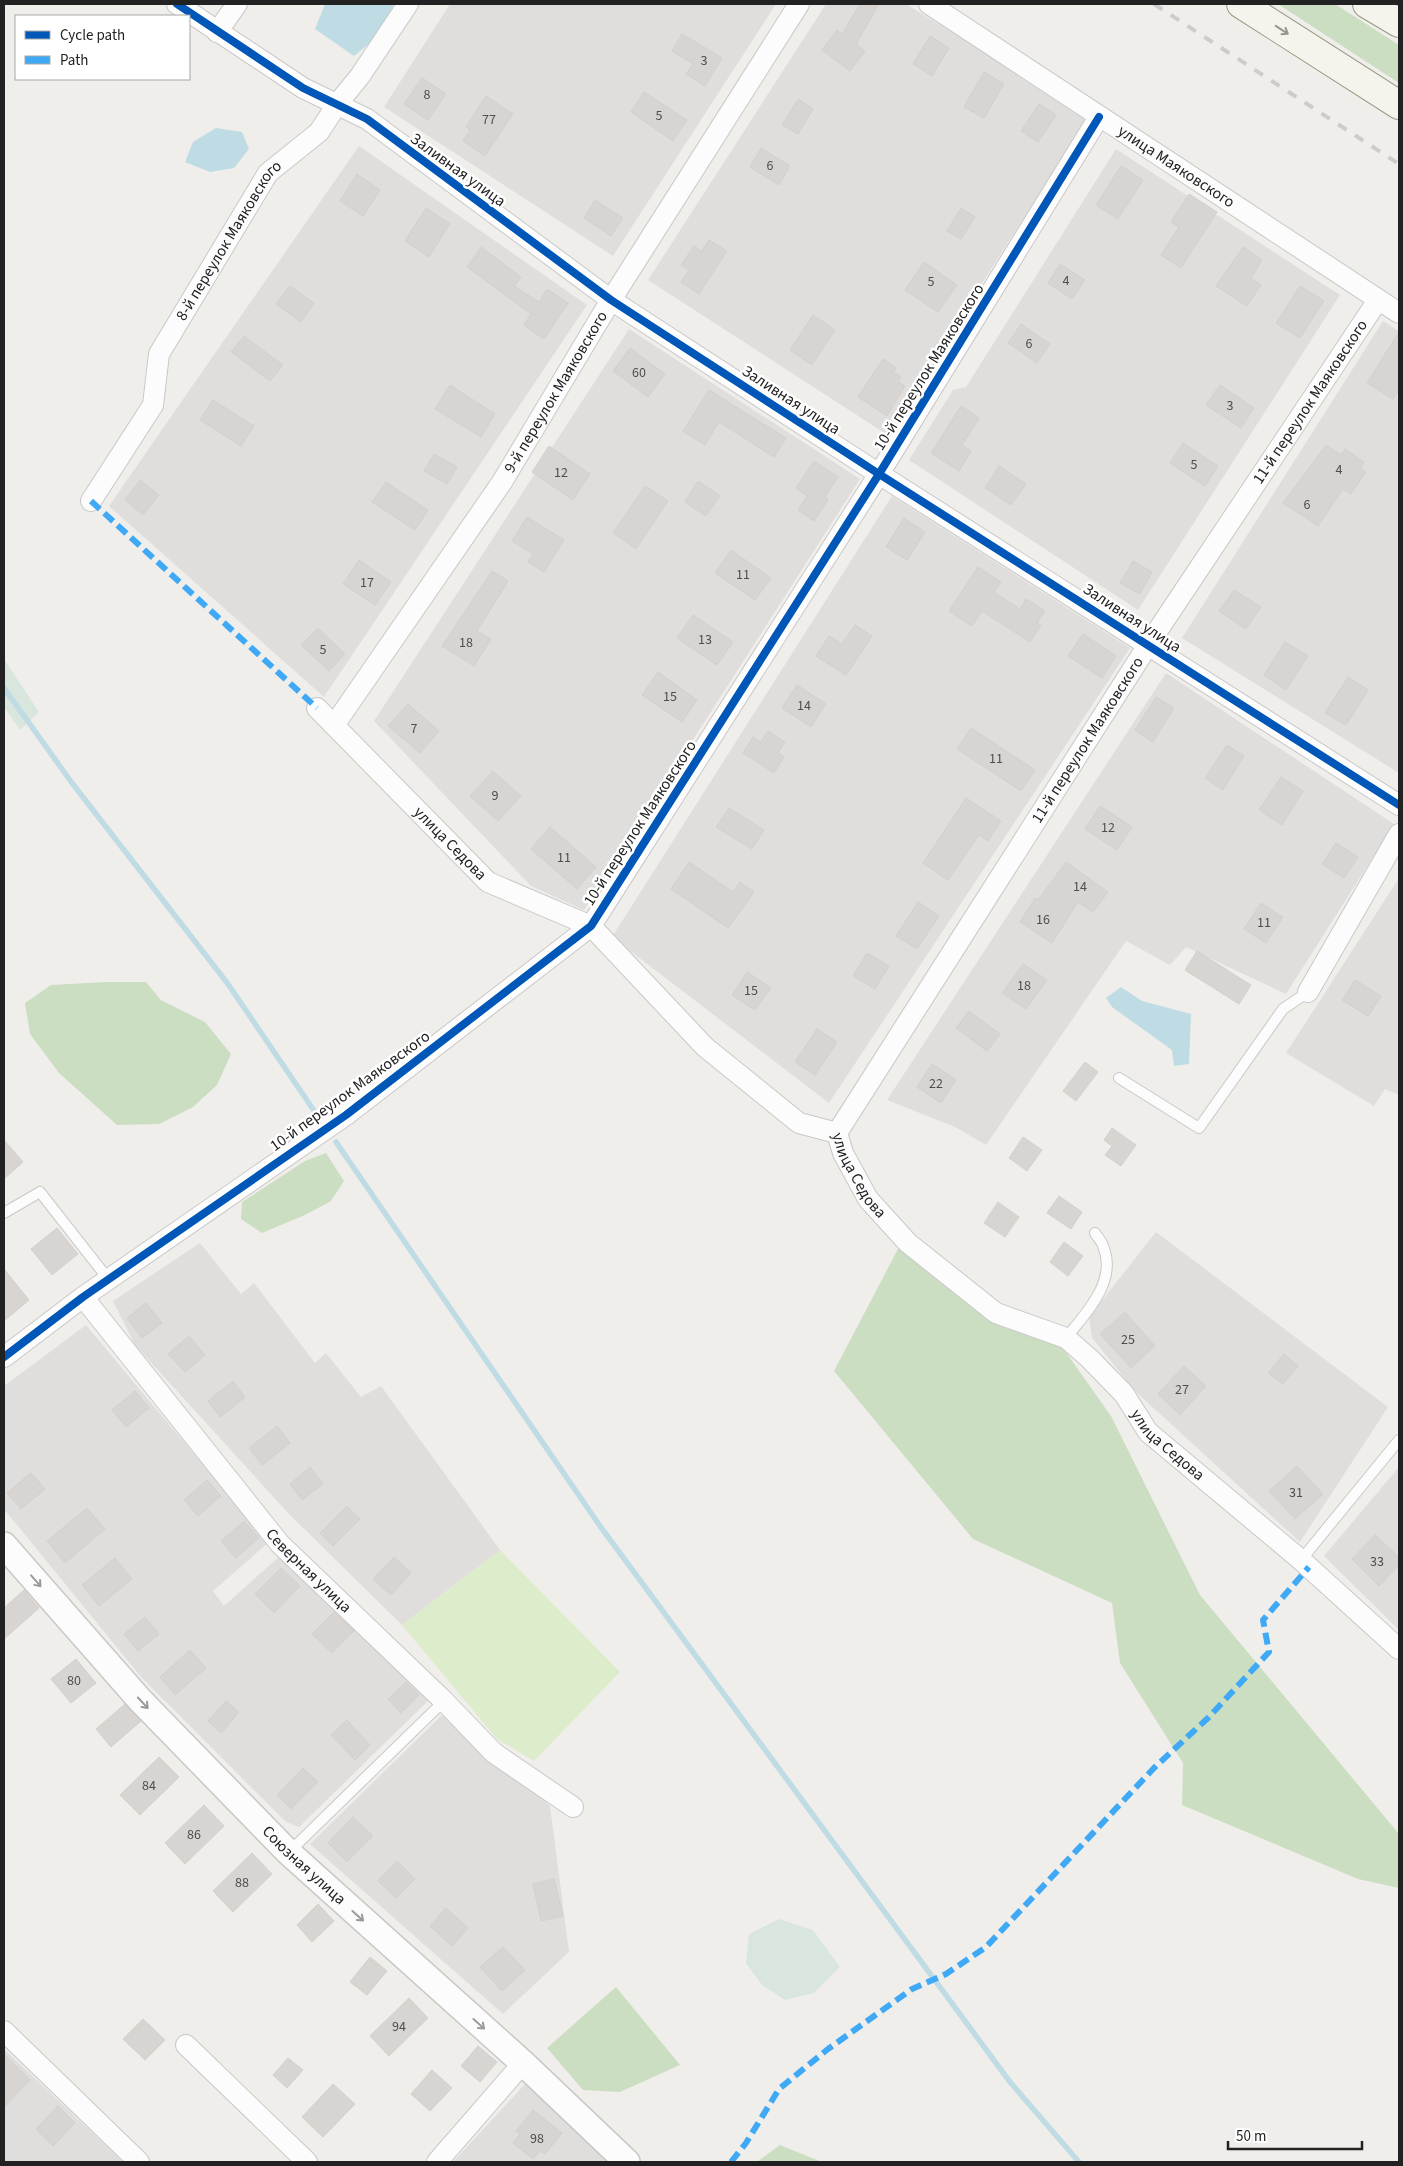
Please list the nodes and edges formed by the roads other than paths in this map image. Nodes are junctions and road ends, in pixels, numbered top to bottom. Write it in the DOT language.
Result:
graph roads {
  1 [pos="177,4"];
  2 [pos="237,4"];
  3 [pos="408,4"];
  4 [pos="799,4"];
  5 [pos="929,4"];
  6 [pos="1241,4"];
  7 [pos="1367,4"];
  8 [pos="1399,23"];
  9 [pos="217,32"];
  10 [pos="338,104"];
  11 [pos="1399,105"];
  12 [pos="1099,117"];
  13 [pos="612,300"];
  14 [pos="1378,300"];
  15 [pos="1399,313"];
  16 [pos="879,474"];
  17 [pos="91,502"];
  18 [pos="1148,645"];
  19 [pos="317,708"];
  20 [pos="335,724"];
  21 [pos="1399,805"];
  22 [pos="1399,834"];
  23 [pos="591,926"];
  24 [pos="1308,992"];
  25 [pos="1119,1078"];
  26 [pos="837,1133"];
  27 [pos="4,1213"];
  28 [pos="1094,1233"];
  29 [pos="108,1280"];
  30 [pos="83,1297"];
  31 [pos="1066,1338"];
  32 [pos="4,1357"];
  33 [pos="1399,1440"];
  34 [pos="4,1545"];
  35 [pos="1301,1560"];
  36 [pos="1399,1649"];
  37 [pos="444,1701"];
  38 [pos="573,1807"];
  39 [pos="288,1852"];
  40 [pos="4,2032"];
  41 [pos="186,2045"];
  42 [pos="523,2064"];
  43 [pos="139,2162"];
  44 [pos="307,2162"];
  45 [pos="437,2162"];
  46 [pos="627,2162"];
  1 -- 9 [label="street, Заливная улица"];
  2 -- 9 [label="street"];
  3 -- 10 [label="street, 8-й переулок Маяковского"];
  4 -- 13 [label="street, 9-й переулок Маяковского"];
  5 -- 12 [label="street, улица Маяковского"];
  6 -- 11 [label="main road, one-way"];
  7 -- 8 [label="main road"];
  9 -- 10 [label="street, Заливная улица"];
  10 -- 13 [label="street, Заливная улица"];
  10 -- 17 [label="street, 8-й переулок Маяковского"];
  12 -- 14 [label="street, улица Маяковского"];
  12 -- 16 [label="street, 10-й переулок Маяковского"];
  13 -- 16 [label="street, Заливная улица"];
  13 -- 20 [label="street, 9-й переулок Маяковского"];
  14 -- 15 [label="street, улица Маяковского"];
  14 -- 18 [label="street, 11-й переулок Маяковского"];
  16 -- 18 [label="street, Заливная улица"];
  16 -- 23 [label="street, 10-й переулок Маяковского"];
  18 -- 21 [label="street, Заливная улица"];
  18 -- 26 [label="street, 11-й переулок Маяковского"];
  19 -- 20 [label="street, улица Седова"];
  20 -- 23 [label="street, улица Седова"];
  22 -- 24 [label="street"];
  23 -- 26 [label="street, улица Седова"];
  23 -- 29 [label="street, 10-й переулок Маяковского"];
  24 -- 25 [label="lane"];
  26 -- 31 [label="street, улица Седова"];
  27 -- 29 [label="lane"];
  28 -- 31 [label="lane"];
  29 -- 30 [label="street, 10-й переулок Маяковского"];
  30 -- 32 [label="street, 10-й переулок Маяковского"];
  30 -- 37 [label="street, Северная улица"];
  31 -- 35 [label="street, улица Седова"];
  33 -- 35 [label="lane"];
  34 -- 39 [label="street, Союзная улица, one-way"];
  35 -- 36 [label="street, улица Седова"];
  37 -- 38 [label="street, Северная улица"];
  37 -- 39 [label="lane"];
  39 -- 42 [label="street, Союзная улица, one-way"];
  40 -- 43 [label="street"];
  41 -- 44 [label="street"];
  42 -- 45 [label="street"];
  42 -- 46 [label="street, Союзная улица"];
}
